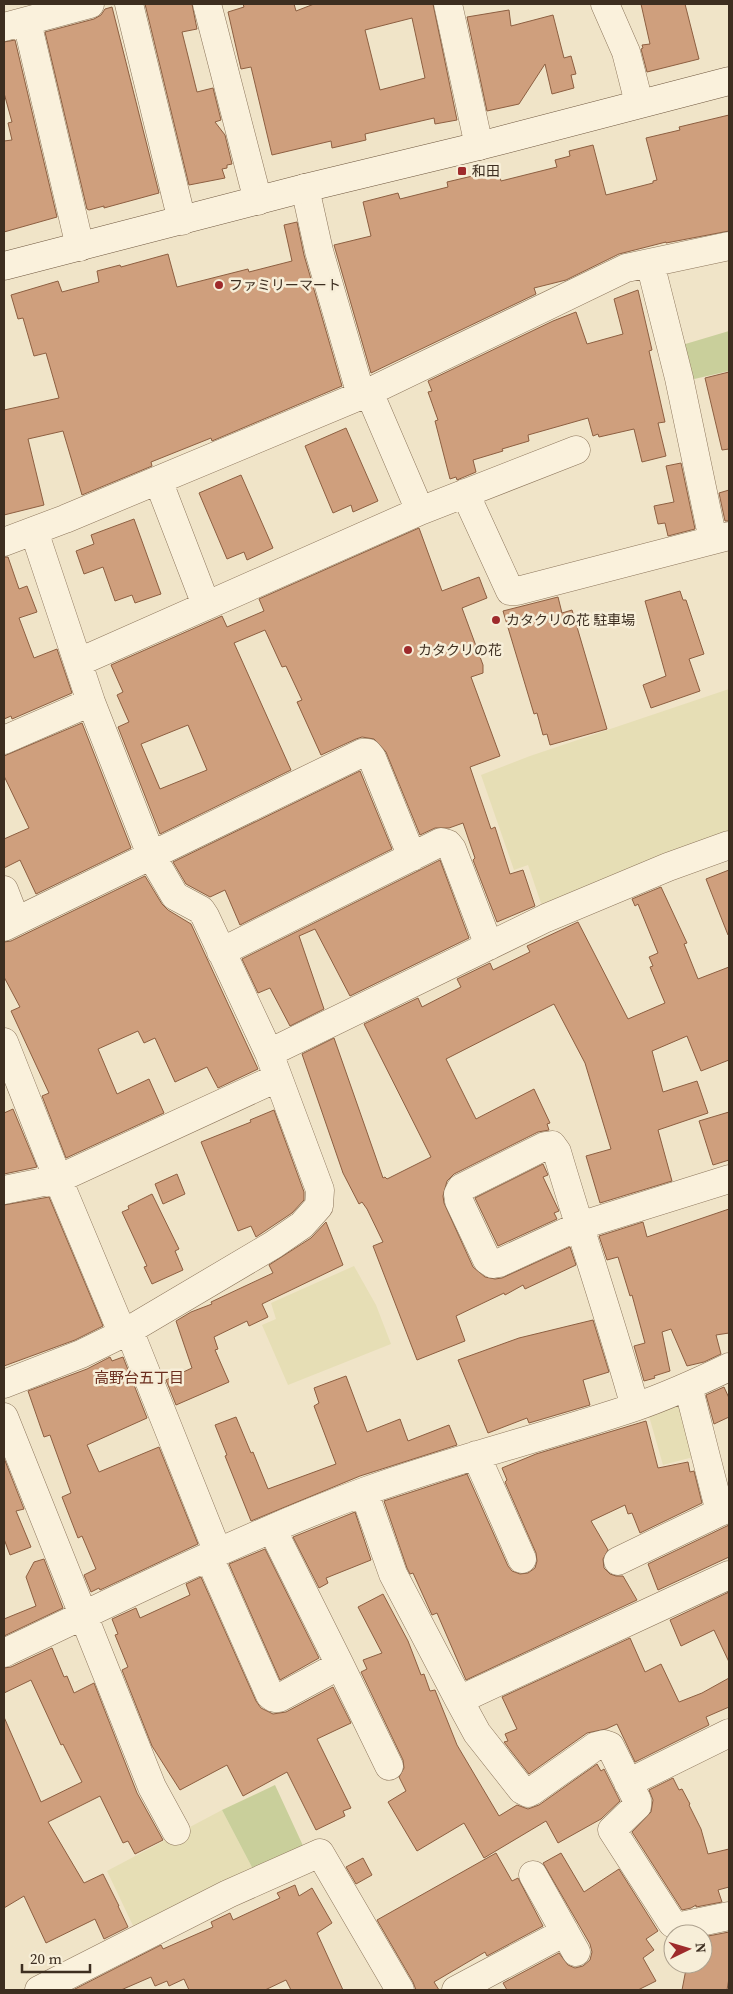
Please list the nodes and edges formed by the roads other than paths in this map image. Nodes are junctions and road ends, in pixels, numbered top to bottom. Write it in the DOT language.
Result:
graph roads {
  1 [pos="90,4"];
  2 [pos="129,4"];
  3 [pos="207,4"];
  4 [pos="448,4"];
  5 [pos="605,4"];
  6 [pos="18,19"];
  7 [pos="729,81"];
  8 [pos="639,103"];
  9 [pos="479,146"];
  10 [pos="305,188"];
  11 [pos="258,200"];
  12 [pos="182,221"];
  13 [pos="729,246"];
  14 [pos="80,247"];
  15 [pos="650,263"];
  16 [pos="4,266"];
  17 [pos="365,393"];
  18 [pos="576,450"];
  19 [pos="158,480"];
  20 [pos="465,492"];
  21 [pos="420,510"];
  22 [pos="34,532"];
  23 [pos="721,538"];
  24 [pos="4,542"];
  25 [pos="206,605"];
  26 [pos="79,662"];
  27 [pos="91,702"];
  28 [pos="4,740"];
  29 [pos="729,845"];
  30 [pos="151,855"];
  31 [pos="412,857"];
  32 [pos="4,890"];
  33 [pos="10,924"];
  34 [pos="489,946"];
  35 [pos="222,952"];
  36 [pos="4,1042"];
  37 [pos="273,1065"];
  38 [pos="58,1179"];
  39 [pos="729,1179"];
  40 [pos="4,1190"];
  41 [pos="579,1226"];
  42 [pos="126,1332"];
  43 [pos="729,1367"];
  44 [pos="4,1384"];
  45 [pos="688,1386"];
  46 [pos="635,1407"];
  47 [pos="4,1417"];
  48 [pos="476,1454"];
  49 [pos="364,1492"];
  50 [pos="725,1510"];
  51 [pos="272,1529"];
  52 [pos="214,1555"];
  53 [pos="522,1559"];
  54 [pos="618,1562"];
  55 [pos="729,1575"];
  56 [pos="82,1616"];
  57 [pos="4,1653"];
  58 [pos="340,1665"];
  59 [pos="459,1700"];
  60 [pos="729,1733"];
  61 [pos="388,1766"];
  62 [pos="628,1783"];
  63 [pos="176,1831"];
  64 [pos="533,1875"];
  65 [pos="729,1916"];
  66 [pos="39,1990"];
  67 [pos="400,1990"];
  68 [pos="456,1990"];
  1 -- 6 [label="street"];
  2 -- 12 [label="street"];
  3 -- 11 [label="street"];
  4 -- 9 [label="street"];
  5 -- 8 [label="street"];
  6 -- 14 [label="street"];
  7 -- 8 [label="street"];
  8 -- 9 [label="street"];
  9 -- 10 [label="street"];
  10 -- 11 [label="street"];
  10 -- 17 [label="street"];
  11 -- 12 [label="street"];
  12 -- 14 [label="street"];
  13 -- 15 [label="street"];
  14 -- 16 [label="street"];
  15 -- 17 [label="street"];
  15 -- 23 [label="street"];
  17 -- 19 [label="street"];
  17 -- 21 [label="street"];
  18 -- 20 [label="street"];
  19 -- 22 [label="street"];
  19 -- 25 [label="street"];
  20 -- 21 [label="street"];
  20 -- 23 [label="street"];
  21 -- 25 [label="street"];
  22 -- 24 [label="street"];
  22 -- 26 [label="street"];
  25 -- 26 [label="street"];
  26 -- 27 [label="street"];
  27 -- 28 [label="street"];
  27 -- 30 [label="street"];
  29 -- 34 [label="street"];
  30 -- 31 [label="street"];
  30 -- 33 [label="street"];
  30 -- 35 [label="street"];
  31 -- 34 [label="street"];
  31 -- 35 [label="street"];
  32 -- 33 [label="street"];
  34 -- 37 [label="street"];
  35 -- 37 [label="street"];
  36 -- 38 [label="street"];
  37 -- 38 [label="street"];
  37 -- 42 [label="street"];
  38 -- 40 [label="street"];
  38 -- 42 [label="street"];
  39 -- 41 [label="street"];
  41 -- 41 [label="street"];
  41 -- 46 [label="street"];
  42 -- 44 [label="street"];
  42 -- 52 [label="street"];
  43 -- 45 [label="street"];
  45 -- 46 [label="street"];
  45 -- 50 [label="street"];
  46 -- 48 [label="street"];
  47 -- 56 [label="street"];
  48 -- 49 [label="street"];
  48 -- 53 [label="street"];
  49 -- 51 [label="street"];
  49 -- 59 [label="street"];
  50 -- 54 [label="street"];
  51 -- 52 [label="street"];
  51 -- 58 [label="street"];
  52 -- 56 [label="street"];
  52 -- 58 [label="street"];
  55 -- 59 [label="street"];
  56 -- 57 [label="street"];
  56 -- 63 [label="street"];
  58 -- 61 [label="street"];
  59 -- 62 [label="street"];
  60 -- 62 [label="street"];
  62 -- 65 [label="street"];
  64 -- 68 [label="street"];
  66 -- 67 [label="street"];
}
